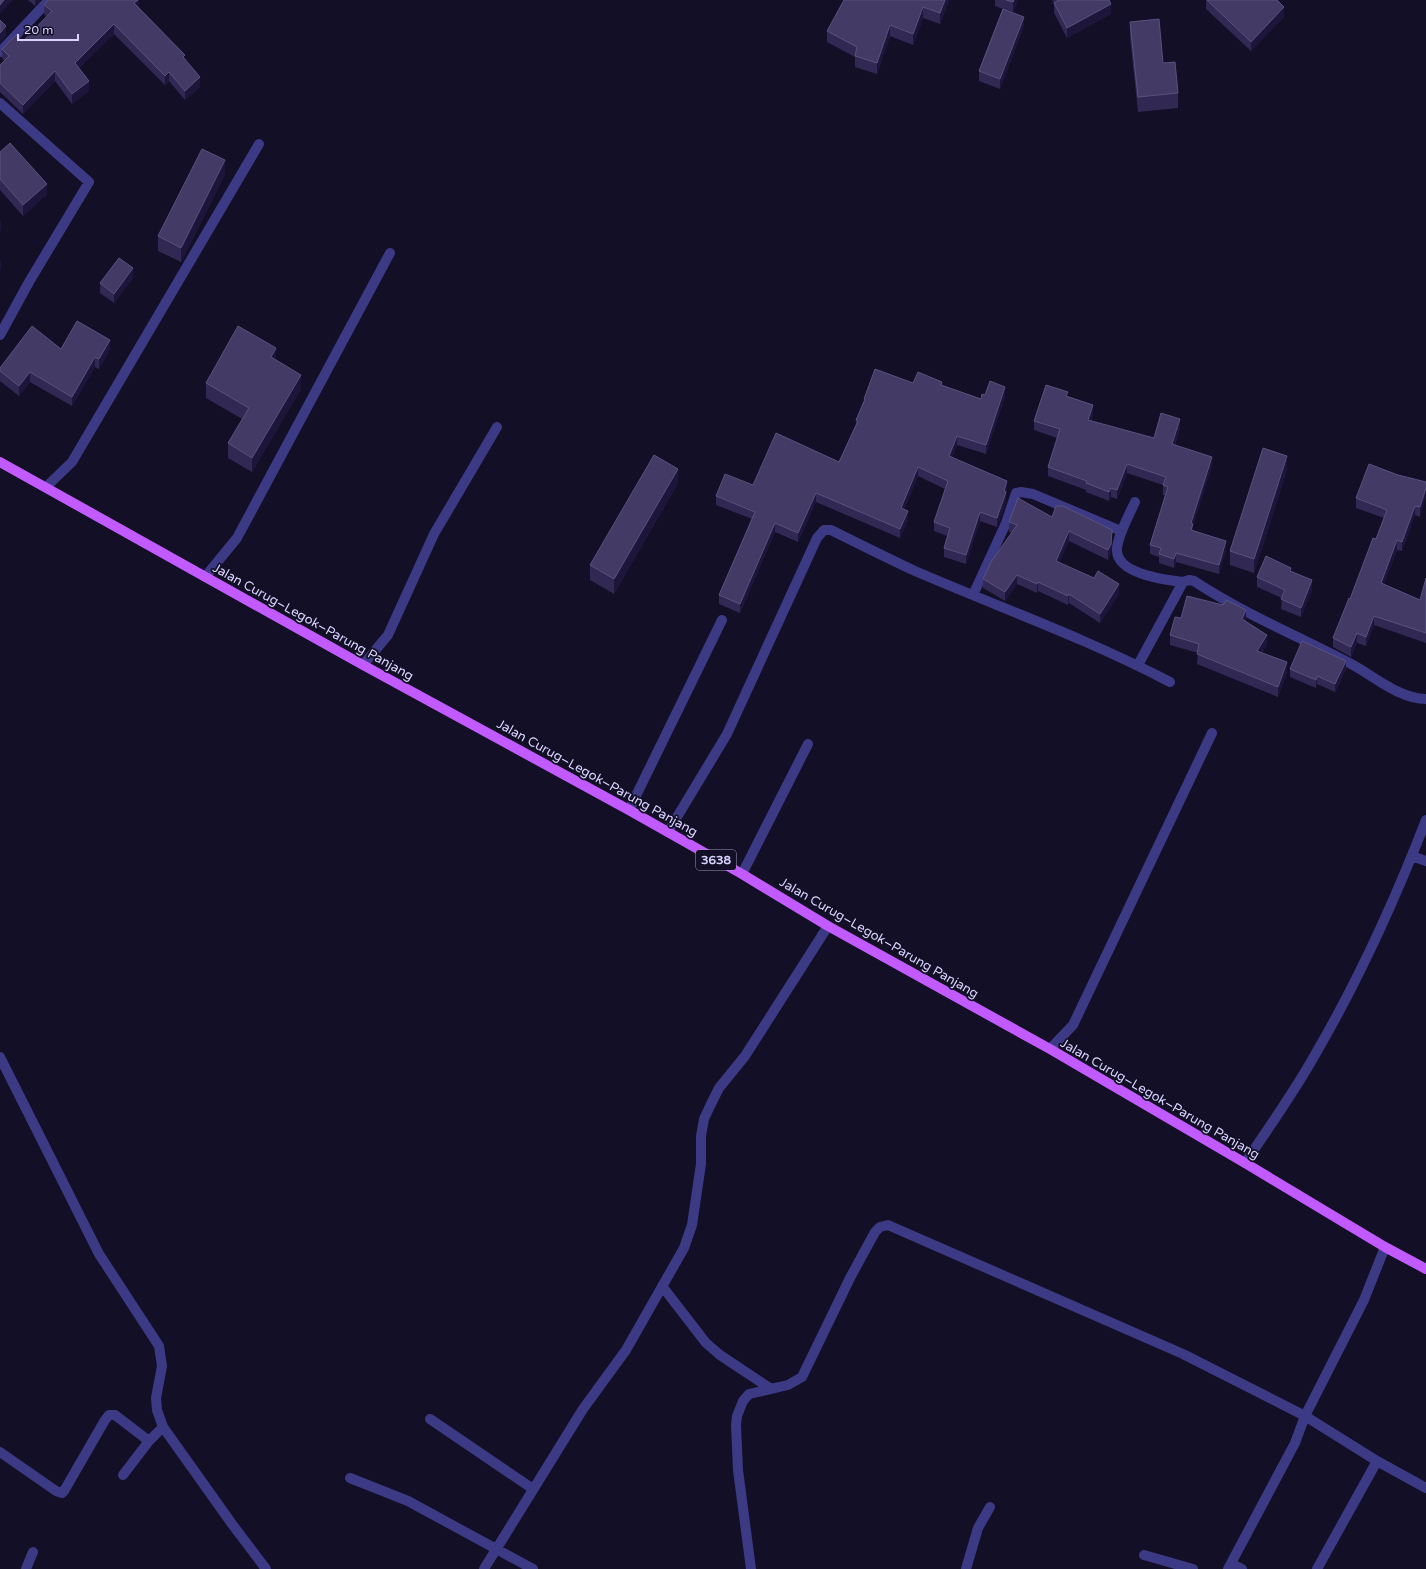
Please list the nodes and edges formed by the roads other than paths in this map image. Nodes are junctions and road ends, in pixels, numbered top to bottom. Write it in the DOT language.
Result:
graph roads {
  1 [pos="49,0"];
  2 [pos="0,52"];
  3 [pos="0,103"];
  4 [pos="258,144"];
  5 [pos="390,254"];
  6 [pos="0,335"];
  7 [pos="497,427"];
  8 [pos="0,462"];
  9 [pos="46,487"];
  10 [pos="1135,502"];
  11 [pos="1122,531"];
  12 [pos="205,576"];
  13 [pos="1183,582"];
  14 [pos="973,595"];
  15 [pos="722,620"];
  16 [pos="363,665"];
  17 [pos="1138,665"];
  18 [pos="1170,682"];
  19 [pos="1426,699"];
  20 [pos="1212,733"];
  21 [pos="808,744"];
  22 [pos="629,810"];
  23 [pos="1426,820"];
  24 [pos="668,832"];
  25 [pos="1412,856"];
  26 [pos="1426,861"];
  27 [pos="742,874"];
  28 [pos="828,926"];
  29 [pos="1050,1049"];
  30 [pos="0,1057"];
  31 [pos="1245,1163"];
  32 [pos="1385,1247"];
  33 [pos="1426,1270"];
  34 [pos="662,1286"];
  35 [pos="771,1388"];
  36 [pos="1305,1416"];
  37 [pos="430,1419"];
  38 [pos="163,1427"];
  39 [pos="149,1441"];
  40 [pos="0,1452"];
  41 [pos="1377,1461"];
  42 [pos="124,1475"];
  43 [pos="350,1478"];
  44 [pos="1426,1488"];
  45 [pos="533,1489"];
  46 [pos="990,1507"];
  47 [pos="497,1549"];
  48 [pos="33,1552"];
  49 [pos="1144,1555"];
  50 [pos="1230,1566"];
  51 [pos="26,1569"];
  52 [pos="266,1569"];
  53 [pos="484,1569"];
  54 [pos="533,1569"];
  55 [pos="751,1569"];
  56 [pos="966,1569"];
  57 [pos="1193,1569"];
  58 [pos="1242,1569"];
  59 [pos="1317,1569"];
  1 -- 2 [label="street"];
  3 -- 6 [label="street"];
  4 -- 9 [label="street"];
  5 -- 12 [label="street"];
  7 -- 16 [label="street"];
  8 -- 9 [label="main road, Jalan Curug–Legok–Parung Panjang / 3638"];
  9 -- 12 [label="main road, Jalan Curug–Legok–Parung Panjang / 3638"];
  10 -- 11 [label="street"];
  11 -- 13 [label="street"];
  11 -- 14 [label="street"];
  12 -- 16 [label="main road, Jalan Curug–Legok–Parung Panjang / 3638"];
  13 -- 17 [label="street"];
  13 -- 19 [label="street"];
  14 -- 17 [label="street"];
  14 -- 24 [label="street"];
  15 -- 22 [label="street"];
  16 -- 22 [label="main road, Jalan Curug–Legok–Parung Panjang / 3638"];
  17 -- 18 [label="street"];
  20 -- 29 [label="street"];
  21 -- 27 [label="street"];
  22 -- 24 [label="main road, Jalan Curug–Legok–Parung Panjang / 3638"];
  23 -- 25 [label="street"];
  24 -- 27 [label="main road, Jalan Curug–Legok–Parung Panjang / 3638"];
  25 -- 26 [label="street"];
  25 -- 31 [label="street"];
  27 -- 28 [label="main road, Jalan Curug–Legok–Parung Panjang / 3638"];
  28 -- 29 [label="main road, Jalan Curug–Legok–Parung Panjang / 3638"];
  28 -- 34 [label="street"];
  29 -- 31 [label="main road, Jalan Curug–Legok–Parung Panjang / 3638"];
  30 -- 38 [label="street"];
  31 -- 32 [label="main road, Jalan Curug–Legok–Parung Panjang / 3638"];
  32 -- 33 [label="main road, Jalan Curug–Legok–Parung Panjang / 3638"];
  32 -- 36 [label="street"];
  34 -- 35 [label="street"];
  34 -- 45 [label="street"];
  35 -- 36 [label="street"];
  35 -- 55 [label="street"];
  36 -- 41 [label="street"];
  36 -- 50 [label="street"];
  37 -- 45 [label="street"];
  38 -- 39 [label="street"];
  38 -- 52 [label="street"];
  39 -- 40 [label="street"];
  39 -- 42 [label="street"];
  41 -- 44 [label="street"];
  41 -- 59 [label="street"];
  43 -- 47 [label="street"];
  45 -- 47 [label="street"];
  46 -- 56 [label="street"];
  47 -- 53 [label="street"];
  47 -- 54 [label="street"];
  48 -- 51 [label="street"];
  49 -- 57 [label="street"];
  50 -- 58 [label="street"];
}
